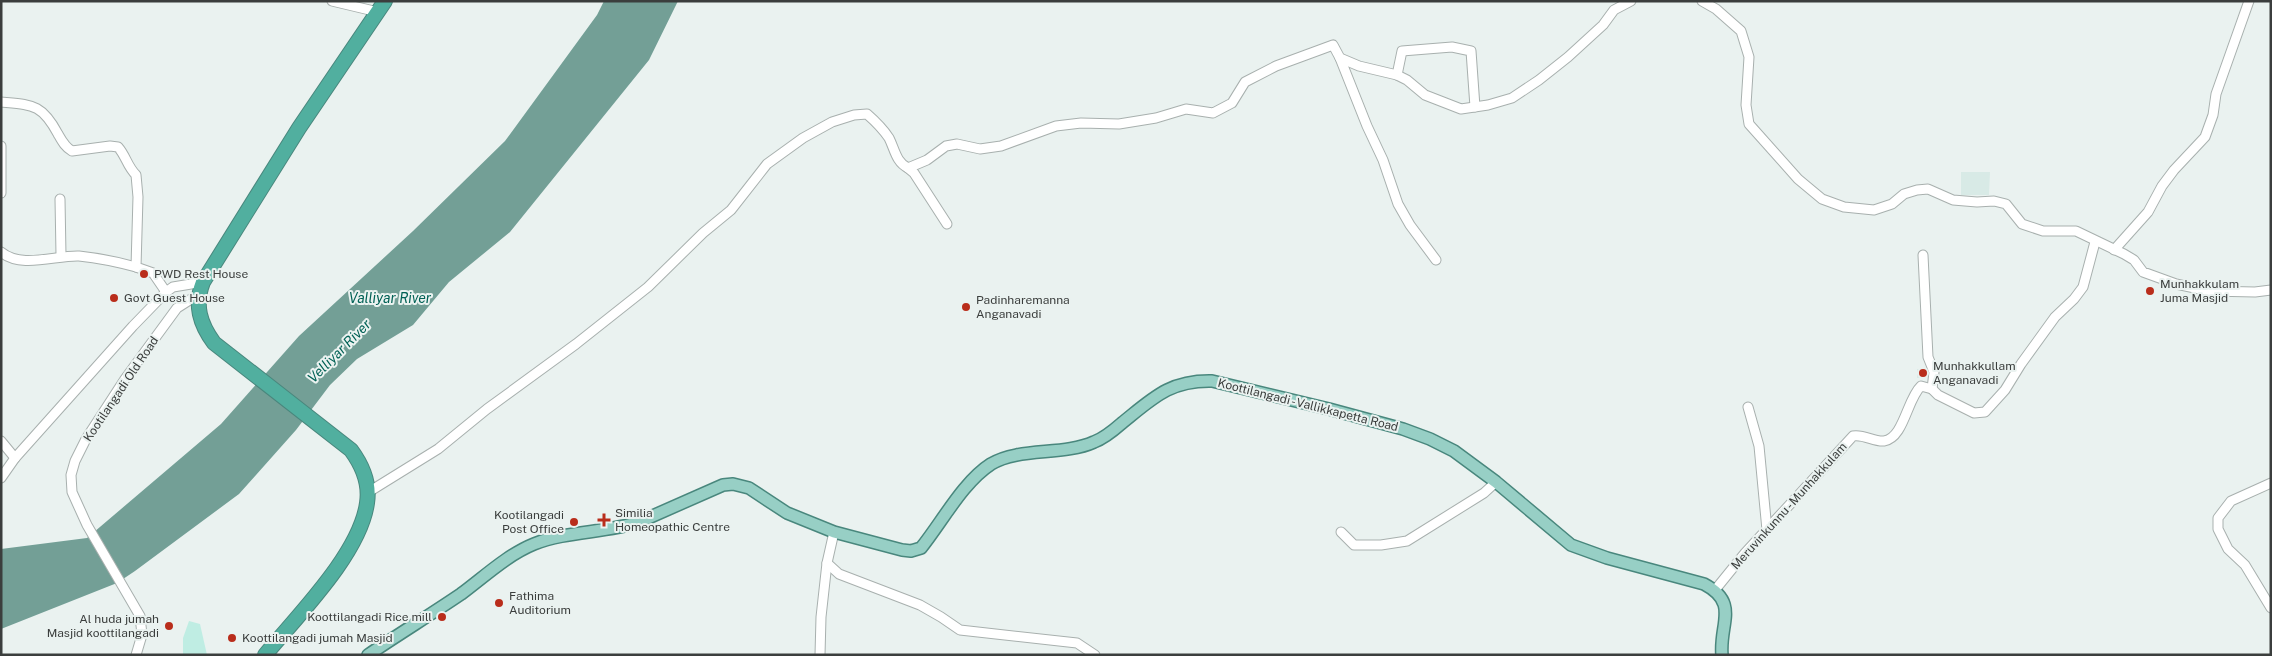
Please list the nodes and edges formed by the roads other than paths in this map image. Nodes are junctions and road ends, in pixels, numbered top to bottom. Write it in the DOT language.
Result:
graph roads {
  1 [pos="332,1"];
  2 [pos="1632,1"];
  3 [pos="1702,1"];
  4 [pos="2249,1"];
  5 [pos="381,6"];
  6 [pos="1340,58"];
  7 [pos="1397,75"];
  8 [pos="1,102"];
  9 [pos="1475,107"];
  10 [pos="1,146"];
  11 [pos="908,168"];
  12 [pos="1,192"];
  13 [pos="60,199"];
  14 [pos="947,224"];
  15 [pos="2095,242"];
  16 [pos="2114,250"];
  17 [pos="1,252"];
  18 [pos="61,255"];
  19 [pos="1923,255"];
  20 [pos="1436,260"];
  21 [pos="136,267"];
  22 [pos="201,288"];
  23 [pos="2271,290"];
  24 [pos="166,292"];
  25 [pos="1932,389"];
  26 [pos="1748,407"];
  27 [pos="1,441"];
  28 [pos="15,458"];
  29 [pos="1,478"];
  30 [pos="1496,482"];
  31 [pos="2271,484"];
  32 [pos="367,493"];
  33 [pos="1767,530"];
  34 [pos="834,532"];
  35 [pos="1341,532"];
  36 [pos="828,563"];
  37 [pos="1715,590"];
  38 [pos="2271,608"];
  39 [pos="1082,647"];
  40 [pos="136,655"];
  41 [pos="265,655"];
  42 [pos="368,655"];
  43 [pos="820,655"];
  44 [pos="1076,655"];
  45 [pos="1095,655"];
  46 [pos="1722,655"];
  1 -- 5 [label="street"];
  2 -- 9 [label="street"];
  3 -- 15 [label="street"];
  4 -- 16 [label="street"];
  5 -- 22 [label="highway"];
  6 -- 7 [label="street"];
  6 -- 11 [label="street"];
  6 -- 20 [label="street"];
  7 -- 9 [label="street"];
  7 -- 9 [label="street"];
  8 -- 21 [label="street"];
  10 -- 12 [label="street"];
  11 -- 14 [label="street"];
  11 -- 32 [label="street"];
  13 -- 18 [label="street"];
  15 -- 16 [label="street"];
  15 -- 25 [label="street"];
  16 -- 23 [label="street"];
  17 -- 18 [label="street"];
  18 -- 21 [label="street"];
  19 -- 25 [label="street"];
  21 -- 24 [label="street"];
  22 -- 24 [label="street"];
  22 -- 32 [label="highway"];
  22 -- 40 [label="street, Kootilangadi Old Road"];
  24 -- 28 [label="street"];
  25 -- 33 [label="street, Meruvinkunnu - Munhakkulam"];
  26 -- 33 [label="street"];
  27 -- 28 [label="street"];
  28 -- 29 [label="street"];
  30 -- 34 [label="main road, Koottilangadi - Vallikkapetta Road"];
  30 -- 35 [label="street"];
  30 -- 37 [label="main road, Koottilangadi - Vallikkapetta Road"];
  31 -- 38 [label="street"];
  32 -- 41 [label="highway"];
  33 -- 37 [label="street, Meruvinkunnu - Munhakkulam"];
  34 -- 36 [label="street"];
  34 -- 42 [label="main road, Koottilangadi - Vallikkapetta Road"];
  36 -- 39 [label="street"];
  36 -- 43 [label="street"];
  37 -- 46 [label="main road"];
  39 -- 44 [label="street"];
  39 -- 45 [label="street"];
}
